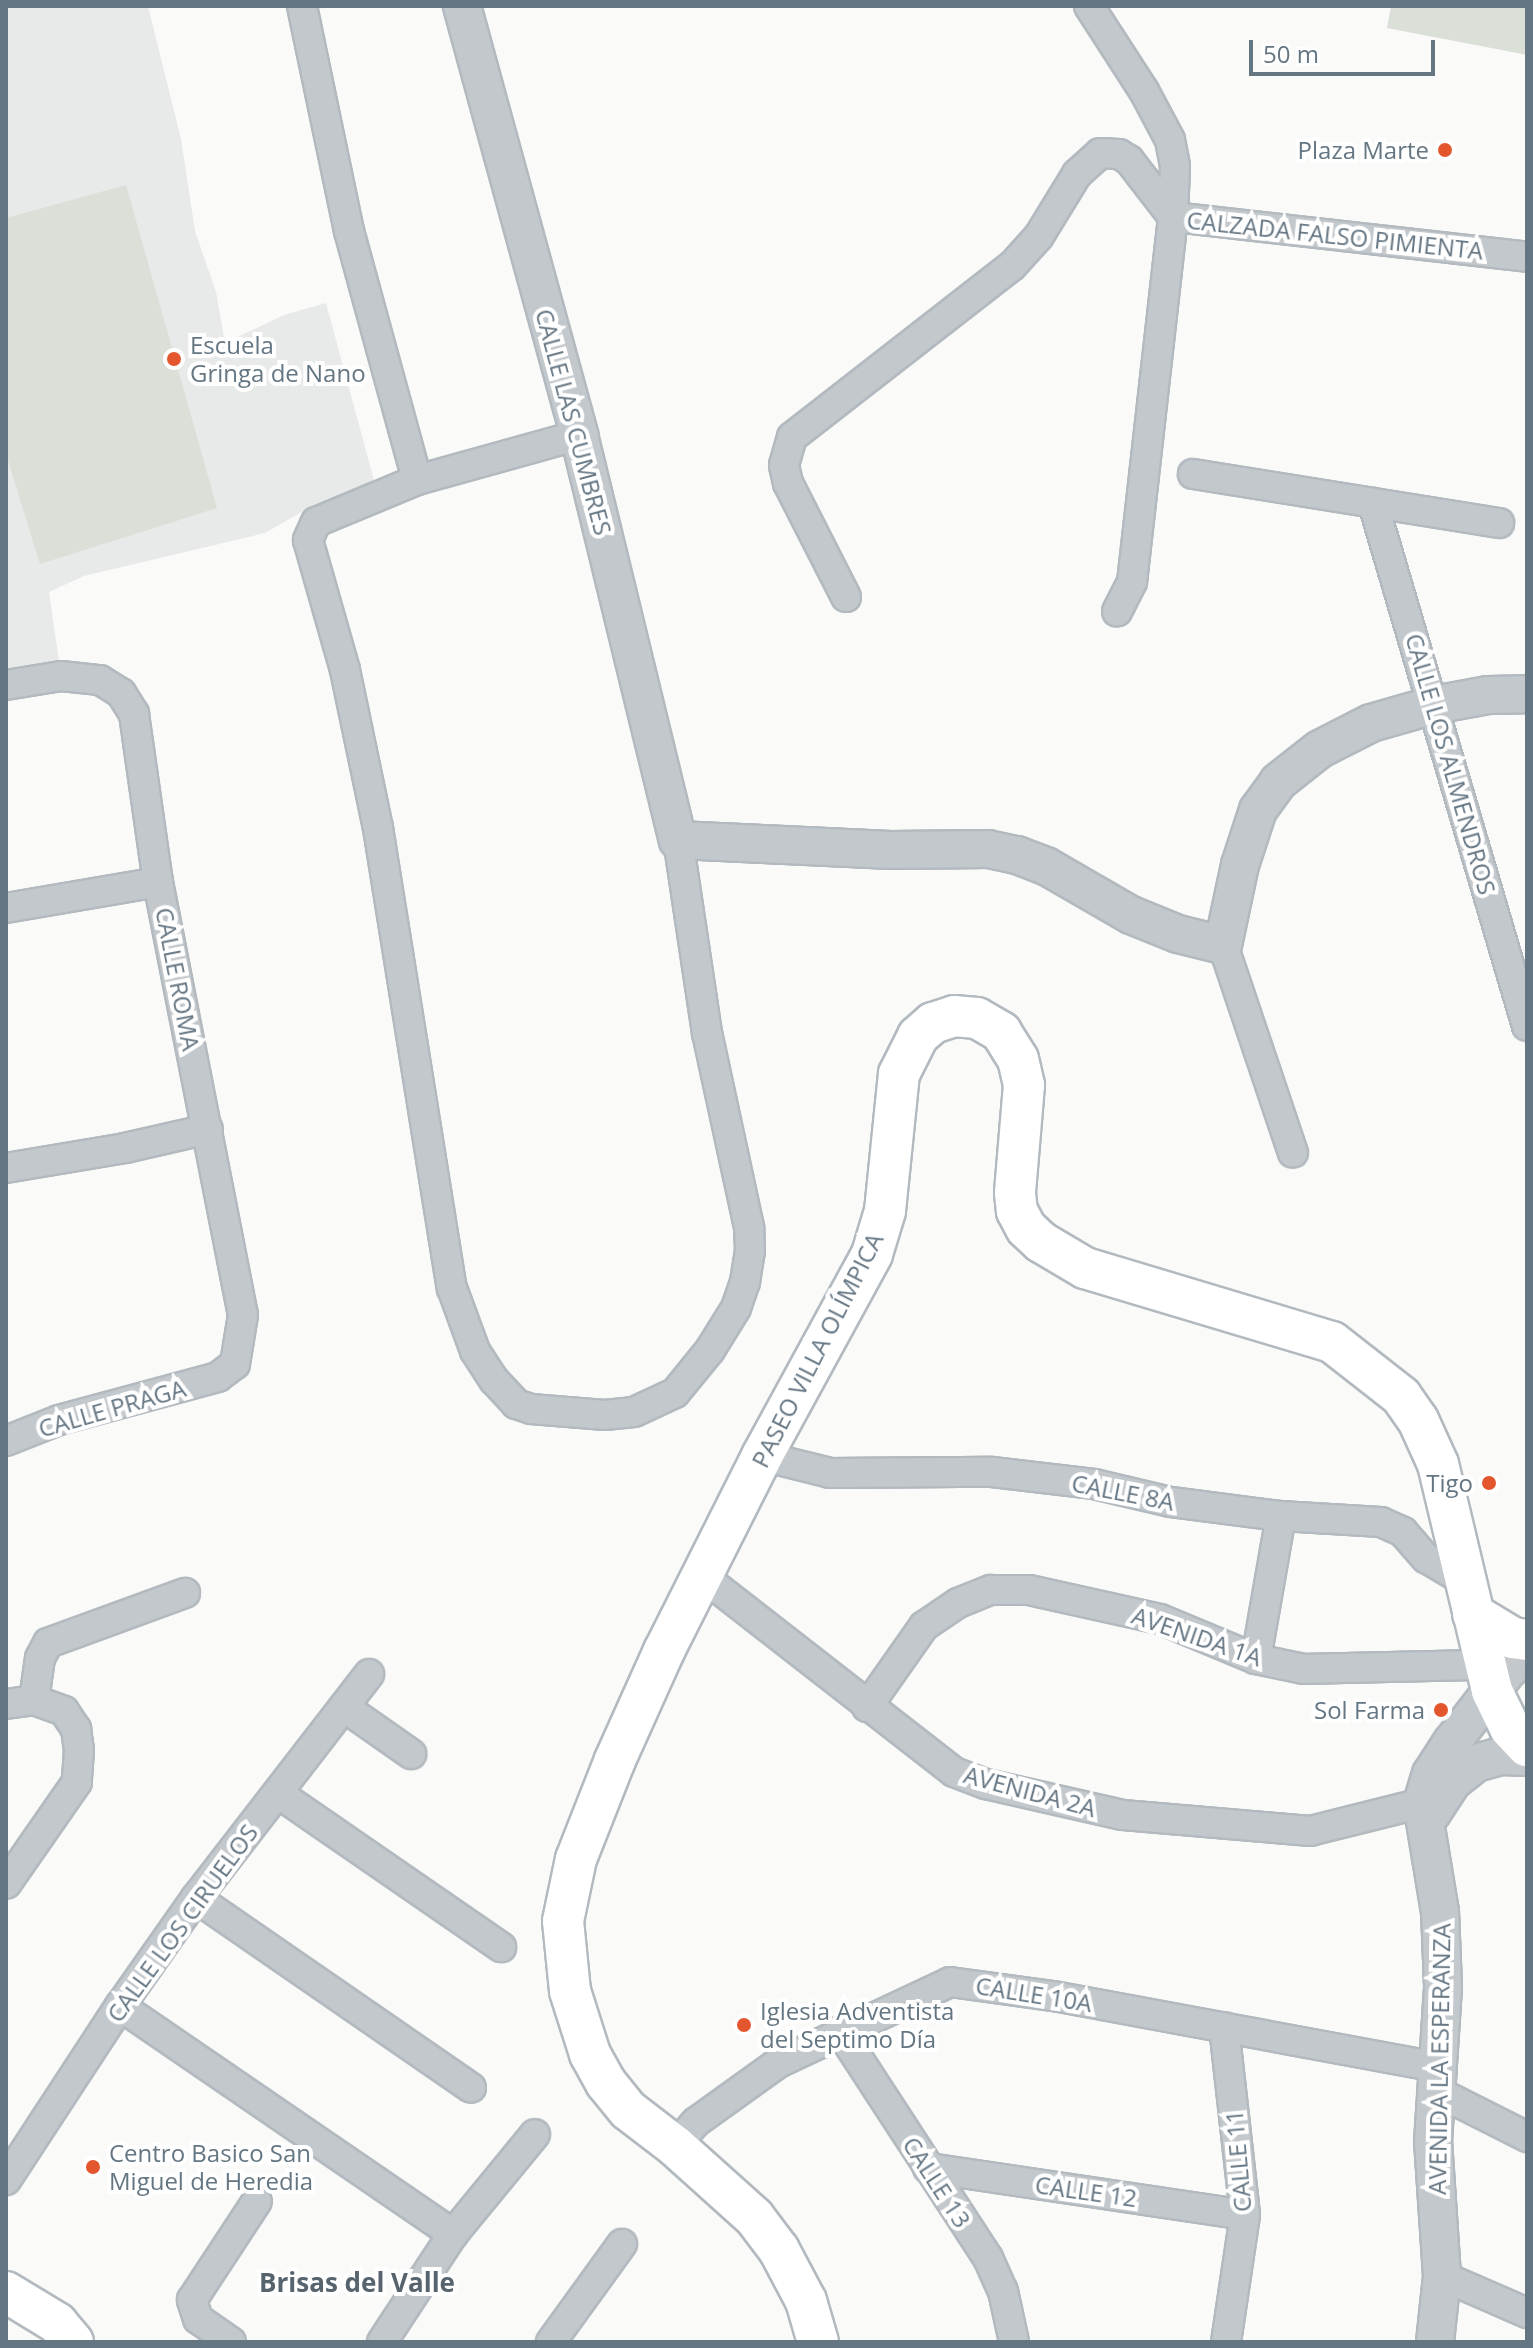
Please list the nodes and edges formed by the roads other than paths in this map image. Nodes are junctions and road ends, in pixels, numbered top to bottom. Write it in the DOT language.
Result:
graph roads {
  1 [pos="302,6"];
  2 [pos="462,6"];
  3 [pos="1089,6"];
  4 [pos="1173,217"];
  5 [pos="1527,257"];
  6 [pos="579,435"];
  7 [pos="1193,474"];
  8 [pos="417,480"];
  9 [pos="1373,503"];
  10 [pos="1499,523"];
  11 [pos="846,597"];
  12 [pos="1117,611"];
  13 [pos="6,685"];
  14 [pos="1527,694"];
  15 [pos="1434,705"];
  16 [pos="678,840"];
  17 [pos="158,882"];
  18 [pos="6,908"];
  19 [pos="1223,945"];
  20 [pos="1527,1026"];
  21 [pos="208,1129"];
  22 [pos="1293,1153"];
  23 [pos="6,1168"];
  24 [pos="218,1377"];
  25 [pos="6,1441"];
  26 [pos="762,1456"];
  27 [pos="1281,1516"];
  28 [pos="701,1575"];
  29 [pos="185,1593"];
  30 [pos="1469,1598"];
  31 [pos="1527,1640"];
  32 [pos="1527,1654"];
  33 [pos="1256,1659"];
  34 [pos="369,1674"];
  35 [pos="1488,1678"];
  36 [pos="34,1700"];
  37 [pos="6,1704"];
  38 [pos="344,1707"];
  39 [pos="867,1707"];
  40 [pos="1527,1746"];
  41 [pos="411,1754"];
  42 [pos="1527,1757"];
  43 [pos="279,1794"];
  44 [pos="1424,1814"];
  45 [pos="6,1884"];
  46 [pos="196,1898"];
  47 [pos="501,1947"];
  48 [pos="120,2006"];
  49 [pos="1224,2027"];
  50 [pos="840,2031"];
  51 [pos="1436,2079"];
  52 [pos="471,2088"];
  53 [pos="535,2134"];
  54 [pos="1527,2137"];
  55 [pos="675,2146"];
  56 [pos="928,2168"];
  57 [pos="6,2180"];
  58 [pos="257,2201"];
  59 [pos="1245,2215"];
  60 [pos="453,2234"];
  61 [pos="622,2244"];
  62 [pos="1442,2276"];
  63 [pos="6,2292"];
  64 [pos="1527,2313"];
  65 [pos="73,2342"];
  66 [pos="231,2342"];
  67 [pos="382,2342"];
  68 [pos="551,2342"];
  69 [pos="818,2342"];
  70 [pos="1014,2342"];
  71 [pos="1226,2342"];
  72 [pos="1435,2342"];
  1 -- 8 [label="street"];
  2 -- 6 [label="street, CALLE LAS CUMBRES"];
  3 -- 4 [label="street"];
  4 -- 5 [label="street, CALZADA FALSO PIMIENTA"];
  4 -- 11 [label="street, CALZADA FALSO PIMIENTA"];
  4 -- 12 [label="street"];
  6 -- 8 [label="street"];
  6 -- 16 [label="street, CALLE LAS CUMBRES"];
  7 -- 9 [label="street"];
  8 -- 16 [label="street"];
  9 -- 10 [label="street"];
  9 -- 15 [label="street, CALLE LOS ALMENDROS"];
  13 -- 17 [label="street, CALLE ROMA"];
  14 -- 15 [label="street"];
  15 -- 19 [label="street"];
  15 -- 20 [label="street, CALLE LOS ALMENDROS"];
  16 -- 19 [label="street"];
  17 -- 18 [label="street"];
  17 -- 21 [label="street, CALLE ROMA"];
  19 -- 22 [label="street"];
  21 -- 23 [label="street"];
  21 -- 24 [label="street, CALLE ROMA"];
  24 -- 25 [label="street, CALLE PRAGA"];
  26 -- 27 [label="street, CALLE 8A"];
  26 -- 28 [label="main road, PASEO VILLA OLÍMPICA"];
  26 -- 30 [label="main road, PASEO VILLA OLÍMPICA"];
  27 -- 30 [label="street, CALLE 8A"];
  27 -- 33 [label="street"];
  28 -- 39 [label="street, AVENIDA 2A"];
  28 -- 55 [label="main road, PASEO VILLA OLÍMPICA"];
  29 -- 36 [label="street"];
  30 -- 31 [label="main road"];
  30 -- 35 [label="main road, PASEO VILLA OLÍMPICA"];
  32 -- 35 [label="street"];
  33 -- 35 [label="street, AVENIDA 1A"];
  33 -- 39 [label="street, AVENIDA 1A"];
  34 -- 38 [label="street, CALLE LOS CIRUELOS"];
  35 -- 40 [label="main road, PASEO VILLA OLÍMPICA"];
  35 -- 44 [label="street"];
  36 -- 37 [label="street"];
  36 -- 45 [label="street"];
  38 -- 41 [label="street"];
  38 -- 43 [label="street, CALLE LOS CIRUELOS"];
  39 -- 44 [label="street, AVENIDA 2A"];
  42 -- 44 [label="street"];
  43 -- 46 [label="street, CALLE LOS CIRUELOS"];
  43 -- 47 [label="street"];
  44 -- 51 [label="street, AVENIDA LA ESPERANZA"];
  46 -- 48 [label="street, CALLE LOS CIRUELOS"];
  46 -- 52 [label="street"];
  48 -- 57 [label="street, CALLE LOS CIRUELOS"];
  48 -- 60 [label="street"];
  49 -- 50 [label="street, CALLE 10A"];
  49 -- 51 [label="street, CALLE 10A"];
  49 -- 59 [label="street, CALLE 11"];
  50 -- 55 [label="street, CALLE 10A"];
  50 -- 56 [label="street, CALLE 13"];
  51 -- 54 [label="street, CALLE 10A"];
  51 -- 62 [label="street, AVENIDA LA ESPERANZA"];
  53 -- 60 [label="street"];
  55 -- 69 [label="main road, PASEO VILLA OLÍMPICA"];
  56 -- 59 [label="street, CALLE 12"];
  56 -- 70 [label="street, CALLE 13"];
  58 -- 66 [label="street"];
  59 -- 71 [label="street, CALLE 11"];
  60 -- 67 [label="street"];
  61 -- 68 [label="street"];
  62 -- 64 [label="street"];
  62 -- 72 [label="street, AVENIDA LA ESPERANZA"];
  63 -- 65 [label="main road"];
}
